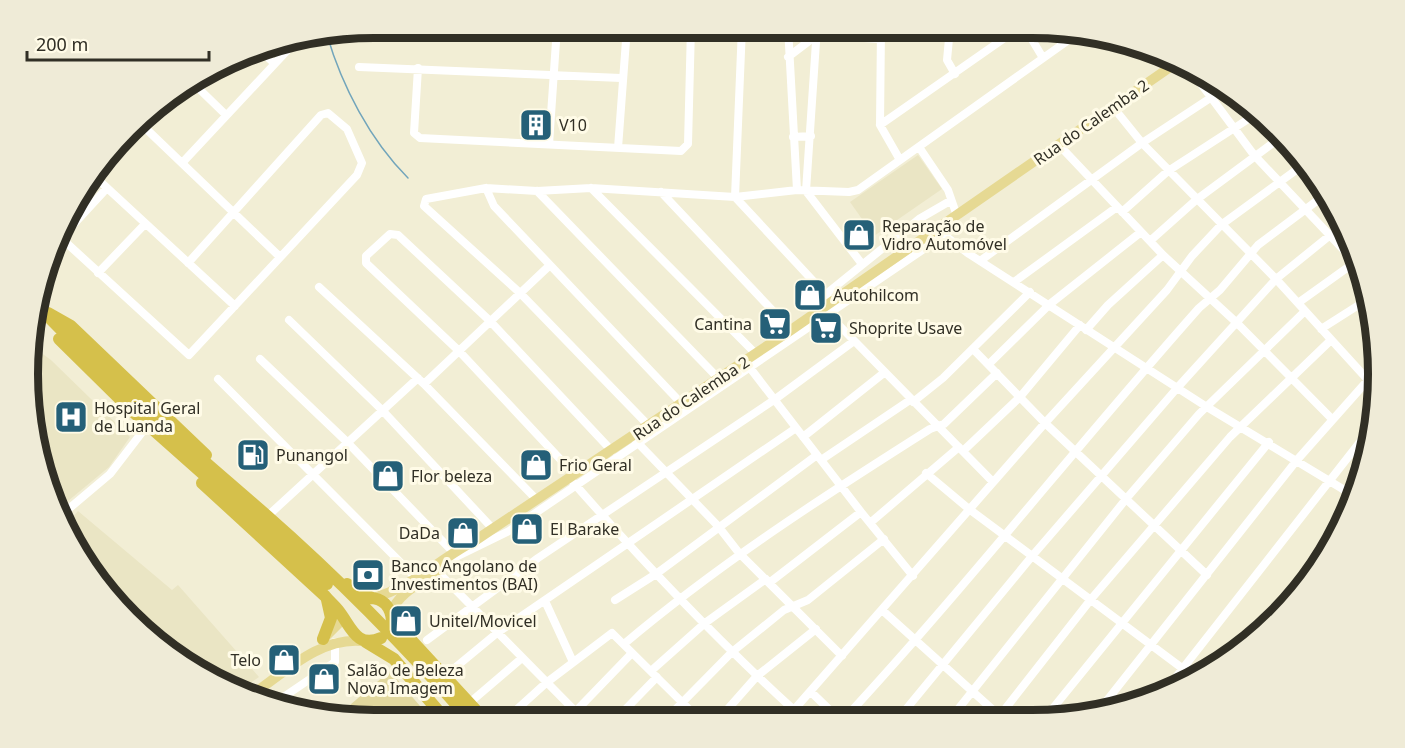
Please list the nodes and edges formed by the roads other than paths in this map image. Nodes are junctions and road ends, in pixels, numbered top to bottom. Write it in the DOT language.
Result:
graph roads {
  1 [pos="557,37"];
  2 [pos="626,37"];
  3 [pos="691,37"];
  4 [pos="742,37"];
  5 [pos="788,37"];
  6 [pos="810,37"];
  7 [pos="817,37"];
  8 [pos="864,37"];
  9 [pos="949,37"];
  10 [pos="1006,37"];
  11 [pos="1030,37"];
  12 [pos="880,39"];
  13 [pos="1069,39"];
  14 [pos="288,49"];
  15 [pos="266,55"];
  16 [pos="788,57"];
  17 [pos="1043,58"];
  18 [pos="274,63"];
  19 [pos="359,67"];
  20 [pos="418,68"];
  21 [pos="1171,68"];
  22 [pos="955,74"];
  23 [pos="555,76"];
  24 [pos="621,78"];
  25 [pos="1195,81"];
  26 [pos="198,87"];
  27 [pos="1217,93"];
  28 [pos="1210,98"];
  29 [pos="1113,107"];
  30 [pos="226,115"];
  31 [pos="1249,118"];
  32 [pos="880,125"];
  33 [pos="145,128"];
  34 [pos="1233,128"];
  35 [pos="811,136"];
  36 [pos="793,137"];
  37 [pos="1274,142"];
  38 [pos="1142,143"];
  39 [pos="549,144"];
  40 [pos="1059,145"];
  41 [pos="919,147"];
  42 [pos="618,148"];
  43 [pos="1254,155"];
  44 [pos="900,160"];
  45 [pos="183,162"];
  46 [pos="1298,169"];
  47 [pos="1168,171"];
  48 [pos="99,180"];
  49 [pos="1092,181"];
  50 [pos="1277,183"];
  51 [pos="107,188"];
  52 [pos="486,188"];
  53 [pos="591,189"];
  54 [pos="537,191"];
  55 [pos="802,191"];
  56 [pos="661,192"];
  57 [pos="735,197"];
  58 [pos="1196,200"];
  59 [pos="1318,200"];
  60 [pos="950,201"];
  61 [pos="1305,209"];
  62 [pos="1119,210"];
  63 [pos="234,212"];
  64 [pos="957,216"];
  65 [pos="145,224"];
  66 [pos="1221,225"];
  67 [pos="72,226"];
  68 [pos="1336,231"];
  69 [pos="940,232"];
  70 [pos="1141,232"];
  71 [pos="1330,235"];
  72 [pos="65,241"];
  73 [pos="1150,241"];
  74 [pos="1343,248"];
  75 [pos="876,253"];
  76 [pos="1251,254"];
  77 [pos="1162,255"];
  78 [pos="280,257"];
  79 [pos="980,261"];
  80 [pos="188,263"];
  81 [pos="862,264"];
  82 [pos="550,265"];
  83 [pos="886,265"];
  84 [pos="1350,265"];
  85 [pos="1181,271"];
  86 [pos="98,273"];
  87 [pos="1276,279"];
  88 [pos="1014,282"];
  89 [pos="319,287"];
  90 [pos="1030,292"];
  91 [pos="520,293"];
  92 [pos="1209,299"];
  93 [pos="1298,303"];
  94 [pos="1050,304"];
  95 [pos="1360,304"];
  96 [pos="827,305"];
  97 [pos="235,306"];
  98 [pos="1305,311"];
  99 [pos="43,313"];
  100 [pos="43,315"];
  101 [pos="43,316"];
  102 [pos="289,320"];
  103 [pos="490,321"];
  104 [pos="1236,323"];
  105 [pos="1083,327"];
  106 [pos="1321,329"];
  107 [pos="791,330"];
  108 [pos="1331,340"];
  109 [pos="854,341"];
  110 [pos="1114,347"];
  111 [pos="973,349"];
  112 [pos="459,351"];
  113 [pos="1264,351"];
  114 [pos="756,354"];
  115 [pos="260,359"];
  116 [pos="989,364"];
  117 [pos="748,365"];
  118 [pos="1148,368"];
  119 [pos="885,372"];
  120 [pos="997,373"];
  121 [pos="1368,374"];
  122 [pos="1290,378"];
  123 [pos="218,379"];
  124 [pos="719,379"];
  125 [pos="1368,380"];
  126 [pos="421,381"];
  127 [pos="1178,387"];
  128 [pos="1020,397"];
  129 [pos="774,400"];
  130 [pos="911,401"];
  131 [pos="682,404"];
  132 [pos="1207,407"];
  133 [pos="131,410"];
  134 [pos="382,410"];
  135 [pos="1332,418"];
  136 [pos="1045,423"];
  137 [pos="649,426"];
  138 [pos="936,426"];
  139 [pos="1241,427"];
  140 [pos="796,428"];
  141 [pos="141,433"];
  142 [pos="803,437"];
  143 [pos="635,440"];
  144 [pos="347,442"];
  145 [pos="1269,442"];
  146 [pos="1361,442"];
  147 [pos="961,449"];
  148 [pos="1074,450"];
  149 [pos="612,451"];
  150 [pos="819,458"];
  151 [pos="1297,460"];
  152 [pos="666,473"];
  153 [pos="926,473"];
  154 [pos="313,474"];
  155 [pos="1102,476"];
  156 [pos="573,479"];
  157 [pos="1329,480"];
  158 [pos="993,482"];
  159 [pos="840,485"];
  160 [pos="1347,491"];
  161 [pos="692,499"];
  162 [pos="1126,499"];
  163 [pos="537,500"];
  164 [pos="969,509"];
  165 [pos="67,511"];
  166 [pos="272,512"];
  167 [pos="861,512"];
  168 [pos="601,516"];
  169 [pos="870,524"];
  170 [pos="718,526"];
  171 [pos="1155,527"];
  172 [pos="493,529"];
  173 [pos="1006,534"];
  174 [pos="884,539"];
  175 [pos="628,543"];
  176 [pos="1180,550"];
  177 [pos="740,553"];
  178 [pos="455,554"];
  179 [pos="1033,555"];
  180 [pos="437,571"];
  181 [pos="321,572"];
  182 [pos="656,574"];
  183 [pos="1207,575"];
  184 [pos="913,576"];
  185 [pos="415,577"];
  186 [pos="1062,577"];
  187 [pos="768,581"];
  188 [pos="325,596"];
  189 [pos="372,597"];
  190 [pos="680,597"];
  191 [pos="1092,598"];
  192 [pos="615,600"];
  193 [pos="545,601"];
  194 [pos="793,606"];
  195 [pos="472,608"];
  196 [pos="882,610"];
  197 [pos="391,613"];
  198 [pos="343,619"];
  199 [pos="1122,621"];
  200 [pos="705,623"];
  201 [pos="816,629"];
  202 [pos="497,633"];
  203 [pos="362,640"];
  204 [pos="427,640"];
  205 [pos="329,641"];
  206 [pos="916,641"];
  207 [pos="624,644"];
  208 [pos="1152,644"];
  209 [pos="732,652"];
  210 [pos="632,653"];
  211 [pos="842,656"];
  212 [pos="411,658"];
  213 [pos="522,658"];
  214 [pos="573,662"];
  215 [pos="944,664"];
  216 [pos="1183,669"];
  217 [pos="451,671"];
  218 [pos="1187,672"];
  219 [pos="654,674"];
  220 [pos="757,676"];
  221 [pos="1176,678"];
  222 [pos="546,683"];
  223 [pos="253,688"];
  224 [pos="259,690"];
  225 [pos="972,690"];
  226 [pos="811,692"];
  227 [pos="286,699"];
  228 [pos="474,699"];
  229 [pos="1111,701"];
  230 [pos="683,702"];
  231 [pos="1051,710"];
  232 [pos="438,711"];
  233 [pos="453,711"];
  234 [pos="461,711"];
  235 [pos="478,711"];
  236 [pos="517,711"];
  237 [pos="574,711"];
  238 [pos="576,711"];
  239 [pos="623,711"];
  240 [pos="674,711"];
  241 [pos="691,711"];
  242 [pos="725,711"];
  243 [pos="788,711"];
  244 [pos="794,711"];
  245 [pos="832,711"];
  246 [pos="849,711"];
  247 [pos="904,711"];
  248 [pos="956,711"];
  249 [pos="993,711"];
  250 [pos="1005,711"];
  1 -- 23 [label="street"];
  2 -- 24 [label="street"];
  3 -- 42 [label="street"];
  4 -- 57 [label="street"];
  5 -- 16 [label="street"];
  6 -- 16 [label="street"];
  7 -- 35 [label="street"];
  8 -- 12 [label="street"];
  9 -- 22 [label="street"];
  10 -- 22 [label="street"];
  11 -- 17 [label="street"];
  12 -- 32 [label="street"];
  13 -- 17 [label="street"];
  14 -- 18 [label="street"];
  15 -- 18 [label="street"];
  16 -- 36 [label="street"];
  17 -- 41 [label="street"];
  18 -- 30 [label="street"];
  19 -- 20 [label="street"];
  20 -- 23 [label="street"];
  20 -- 39 [label="street"];
  21 -- 29 [label="main road, Rua do Calemba 2"];
  22 -- 32 [label="street"];
  23 -- 24 [label="street"];
  23 -- 39 [label="street"];
  24 -- 42 [label="street"];
  25 -- 28 [label="street"];
  26 -- 30 [label="street"];
  27 -- 28 [label="street"];
  28 -- 34 [label="street"];
  28 -- 38 [label="street"];
  29 -- 38 [label="street"];
  29 -- 40 [label="main road, Rua do Calemba 2"];
  30 -- 45 [label="street"];
  31 -- 34 [label="street"];
  32 -- 44 [label="street"];
  33 -- 45 [label="street"];
  34 -- 43 [label="street"];
  34 -- 47 [label="street"];
  35 -- 36 [label="street"];
  35 -- 55 [label="street"];
  36 -- 55 [label="street"];
  37 -- 43 [label="street"];
  38 -- 47 [label="street"];
  38 -- 49 [label="street"];
  39 -- 42 [label="street"];
  40 -- 49 [label="street"];
  40 -- 64 [label="main road, Rua do Calemba 2"];
  41 -- 44 [label="street"];
  41 -- 60 [label="street"];
  43 -- 50 [label="street"];
  43 -- 58 [label="street"];
  44 -- 55 [label="street"];
  45 -- 63 [label="street"];
  46 -- 50 [label="street"];
  47 -- 58 [label="street"];
  47 -- 62 [label="street"];
  48 -- 51 [label="street"];
  49 -- 62 [label="street"];
  49 -- 79 [label="street"];
  50 -- 61 [label="street"];
  50 -- 66 [label="street"];
  51 -- 65 [label="street"];
  51 -- 67 [label="street"];
  52 -- 54 [label="street"];
  52 -- 82 [label="street"];
  52 -- 91 [label="street"];
  53 -- 54 [label="street"];
  53 -- 56 [label="street"];
  53 -- 114 [label="street"];
  54 -- 124 [label="street"];
  55 -- 57 [label="street"];
  55 -- 81 [label="street"];
  56 -- 57 [label="street"];
  56 -- 107 [label="street"];
  57 -- 96 [label="street"];
  58 -- 66 [label="street"];
  58 -- 73 [label="street"];
  59 -- 61 [label="street"];
  60 -- 64 [label="street"];
  60 -- 75 [label="street"];
  61 -- 71 [label="street"];
  61 -- 76 [label="street"];
  62 -- 70 [label="street"];
  62 -- 88 [label="street"];
  63 -- 78 [label="street"];
  63 -- 78 [label="street"];
  63 -- 80 [label="street"];
  64 -- 69 [label="main road, Rua do Calemba 2"];
  65 -- 80 [label="street"];
  65 -- 86 [label="street"];
  66 -- 76 [label="street"];
  66 -- 85 [label="street"];
  68 -- 71 [label="street"];
  69 -- 79 [label="street"];
  69 -- 83 [label="main road, Rua do Calemba 2"];
  69 -- 96 [label="street"];
  70 -- 73 [label="street"];
  70 -- 94 [label="street"];
  71 -- 74 [label="street"];
  71 -- 87 [label="street"];
  72 -- 86 [label="street"];
  73 -- 77 [label="street"];
  75 -- 81 [label="street"];
  75 -- 83 [label="street"];
  76 -- 87 [label="street"];
  76 -- 92 [label="street"];
  77 -- 85 [label="street"];
  77 -- 105 [label="street"];
  78 -- 97 [label="street"];
  79 -- 88 [label="street"];
  80 -- 97 [label="street"];
  81 -- 96 [label="street"];
  82 -- 91 [label="street"];
  82 -- 131 [label="street"];
  83 -- 96 [label="main road, Rua do Calemba 2"];
  84 -- 93 [label="street"];
  85 -- 92 [label="street"];
  85 -- 110 [label="street"];
  86 -- 97 [label="street"];
  87 -- 93 [label="street"];
  87 -- 104 [label="street"];
  88 -- 90 [label="street"];
  89 -- 126 [label="street"];
  90 -- 94 [label="street"];
  90 -- 111 [label="street"];
  91 -- 103 [label="street"];
  91 -- 137 [label="street"];
  92 -- 104 [label="street"];
  92 -- 118 [label="street"];
  93 -- 98 [label="street"];
  94 -- 105 [label="street"];
  94 -- 116 [label="street"];
  95 -- 106 [label="street"];
  96 -- 107 [label="main road, Rua do Calemba 2"];
  96 -- 109 [label="street"];
  96 -- 117 [label="street"];
  98 -- 106 [label="street"];
  98 -- 113 [label="street"];
  99 -- 166 [label="highway"];
  100 -- 181 [label="highway"];
  101 -- 133 [label="highway"];
  102 -- 134 [label="street"];
  103 -- 112 [label="street"];
  103 -- 112 [label="street"];
  103 -- 149 [label="street"];
  104 -- 113 [label="street"];
  104 -- 127 [label="street"];
  105 -- 110 [label="street"];
  105 -- 128 [label="street"];
  106 -- 108 [label="street"];
  107 -- 114 [label="main road, Rua do Calemba 2"];
  108 -- 121 [label="street"];
  108 -- 122 [label="street"];
  109 -- 119 [label="street"];
  109 -- 129 [label="street"];
  110 -- 118 [label="street"];
  110 -- 136 [label="street"];
  111 -- 116 [label="street"];
  111 -- 130 [label="street"];
  112 -- 126 [label="street"];
  112 -- 156 [label="street"];
  113 -- 122 [label="street"];
  113 -- 132 [label="street"];
  114 -- 117 [label="main road, Rua do Calemba 2"];
  115 -- 144 [label="street"];
  116 -- 120 [label="street"];
  117 -- 124 [label="main road, Rua do Calemba 2"];
  117 -- 129 [label="street"];
  117 -- 143 [label="street"];
  118 -- 127 [label="street"];
  118 -- 148 [label="street"];
  119 -- 130 [label="street"];
  119 -- 142 [label="street"];
  120 -- 128 [label="street"];
  120 -- 138 [label="street"];
  122 -- 135 [label="street"];
  122 -- 139 [label="street"];
  123 -- 154 [label="street"];
  124 -- 131 [label="main road, Rua do Calemba 2"];
  125 -- 135 [label="street"];
  126 -- 134 [label="street"];
  126 -- 163 [label="street"];
  127 -- 132 [label="street"];
  127 -- 155 [label="street"];
  128 -- 136 [label="street"];
  128 -- 147 [label="street"];
  129 -- 140 [label="street"];
  129 -- 152 [label="street"];
  130 -- 138 [label="street"];
  130 -- 150 [label="street"];
  131 -- 137 [label="main road, Rua do Calemba 2"];
  132 -- 139 [label="street"];
  132 -- 162 [label="street"];
  133 -- 141 [label="highway"];
  133 -- 181 [label="highway"];
  134 -- 144 [label="street"];
  134 -- 172 [label="street"];
  135 -- 151 [label="street"];
  136 -- 148 [label="street"];
  136 -- 158 [label="street"];
  137 -- 143 [label="main road, Rua do Calemba 2"];
  138 -- 147 [label="street"];
  138 -- 159 [label="street"];
  139 -- 145 [label="street"];
  139 -- 171 [label="street"];
  140 -- 142 [label="street"];
  140 -- 161 [label="street"];
  141 -- 165 [label="street"];
  141 -- 188 [label="highway"];
  142 -- 150 [label="street"];
  143 -- 149 [label="main road, Rua do Calemba 2"];
  143 -- 152 [label="street"];
  143 -- 156 [label="street"];
  144 -- 154 [label="street"];
  144 -- 178 [label="street"];
  145 -- 151 [label="street"];
  145 -- 176 [label="street"];
  146 -- 157 [label="street"];
  147 -- 153 [label="street"];
  147 -- 158 [label="street"];
  148 -- 155 [label="street"];
  148 -- 173 [label="street"];
  149 -- 156 [label="main road, Rua do Calemba 2"];
  150 -- 159 [label="street"];
  150 -- 170 [label="street"];
  151 -- 157 [label="street"];
  151 -- 183 [label="street"];
  152 -- 161 [label="street"];
  152 -- 168 [label="street"];
  153 -- 164 [label="street"];
  153 -- 169 [label="street"];
  154 -- 166 [label="street"];
  154 -- 185 [label="street"];
  155 -- 162 [label="street"];
  155 -- 179 [label="street"];
  156 -- 163 [label="main road, Rua do Calemba 2"];
  156 -- 168 [label="street"];
  156 -- 178 [label="street"];
  157 -- 160 [label="street"];
  157 -- 216 [label="street"];
  158 -- 164 [label="street"];
  159 -- 167 [label="street"];
  159 -- 177 [label="street"];
  161 -- 170 [label="street"];
  161 -- 175 [label="street"];
  162 -- 171 [label="street"];
  162 -- 186 [label="street"];
  163 -- 172 [label="main road, Rua do Calemba 2"];
  164 -- 173 [label="street"];
  164 -- 184 [label="street"];
  166 -- 189 [label="highway"];
  167 -- 169 [label="street"];
  167 -- 187 [label="street"];
  168 -- 175 [label="street"];
  168 -- 195 [label="street"];
  169 -- 174 [label="street"];
  170 -- 177 [label="street"];
  170 -- 182 [label="street"];
  171 -- 176 [label="street"];
  171 -- 191 [label="street"];
  172 -- 178 [label="main road, Rua do Calemba 2"];
  173 -- 179 [label="street"];
  173 -- 206 [label="street"];
  174 -- 184 [label="street"];
  174 -- 194 [label="street"];
  175 -- 182 [label="street"];
  175 -- 193 [label="street"];
  176 -- 183 [label="street"];
  176 -- 199 [label="street"];
  177 -- 187 [label="street"];
  177 -- 190 [label="street"];
  178 -- 180 [label="main road"];
  178 -- 185 [label="main road"];
  179 -- 186 [label="street"];
  179 -- 215 [label="street"];
  180 -- 195 [label="street"];
  180 -- 197 [label="main road"];
  181 -- 212 [label="highway"];
  182 -- 190 [label="street"];
  182 -- 192 [label="street"];
  183 -- 208 [label="street"];
  184 -- 196 [label="street"];
  185 -- 189 [label="main road"];
  186 -- 191 [label="street"];
  186 -- 225 [label="street"];
  187 -- 194 [label="street"];
  187 -- 200 [label="street"];
  188 -- 198 [label="highway"];
  188 -- 205 [label="highway"];
  189 -- 197 [label="highway"];
  189 -- 198 [label="highway"];
  190 -- 200 [label="street"];
  190 -- 207 [label="street"];
  191 -- 199 [label="street"];
  191 -- 250 [label="street"];
  193 -- 202 [label="street"];
  193 -- 214 [label="street"];
  194 -- 201 [label="street"];
  194 -- 209 [label="street"];
  195 -- 202 [label="street"];
  195 -- 204 [label="street"];
  196 -- 206 [label="street"];
  196 -- 211 [label="street"];
  197 -- 203 [label="highway"];
  197 -- 235 [label="highway"];
  198 -- 203 [label="highway"];
  198 -- 205 [label="main road"];
  199 -- 208 [label="street"];
  199 -- 231 [label="street"];
  200 -- 209 [label="street"];
  200 -- 219 [label="street"];
  201 -- 211 [label="street"];
  201 -- 220 [label="street"];
  202 -- 213 [label="street"];
  202 -- 217 [label="street"];
  203 -- 205 [label="main road"];
  203 -- 232 [label="highway"];
  205 -- 223 [label="main road"];
  205 -- 224 [label="main road"];
  205 -- 227 [label="street"];
  206 -- 215 [label="street"];
  206 -- 246 [label="street"];
  207 -- 210 [label="street"];
  207 -- 214 [label="street"];
  208 -- 216 [label="street"];
  208 -- 229 [label="street"];
  209 -- 220 [label="street"];
  209 -- 230 [label="street"];
  210 -- 219 [label="street"];
  210 -- 238 [label="street"];
  211 -- 226 [label="street"];
  212 -- 233 [label="highway"];
  212 -- 234 [label="highway"];
  213 -- 222 [label="street"];
  213 -- 228 [label="street"];
  214 -- 222 [label="street"];
  215 -- 225 [label="street"];
  215 -- 247 [label="street"];
  216 -- 218 [label="street"];
  216 -- 221 [label="street"];
  219 -- 230 [label="street"];
  219 -- 239 [label="street"];
  220 -- 242 [label="street"];
  220 -- 243 [label="street"];
  222 -- 236 [label="street"];
  222 -- 237 [label="street"];
  225 -- 248 [label="street"];
  225 -- 249 [label="street"];
  226 -- 244 [label="street"];
  226 -- 245 [label="street"];
  230 -- 240 [label="street"];
  230 -- 241 [label="street"];
}
